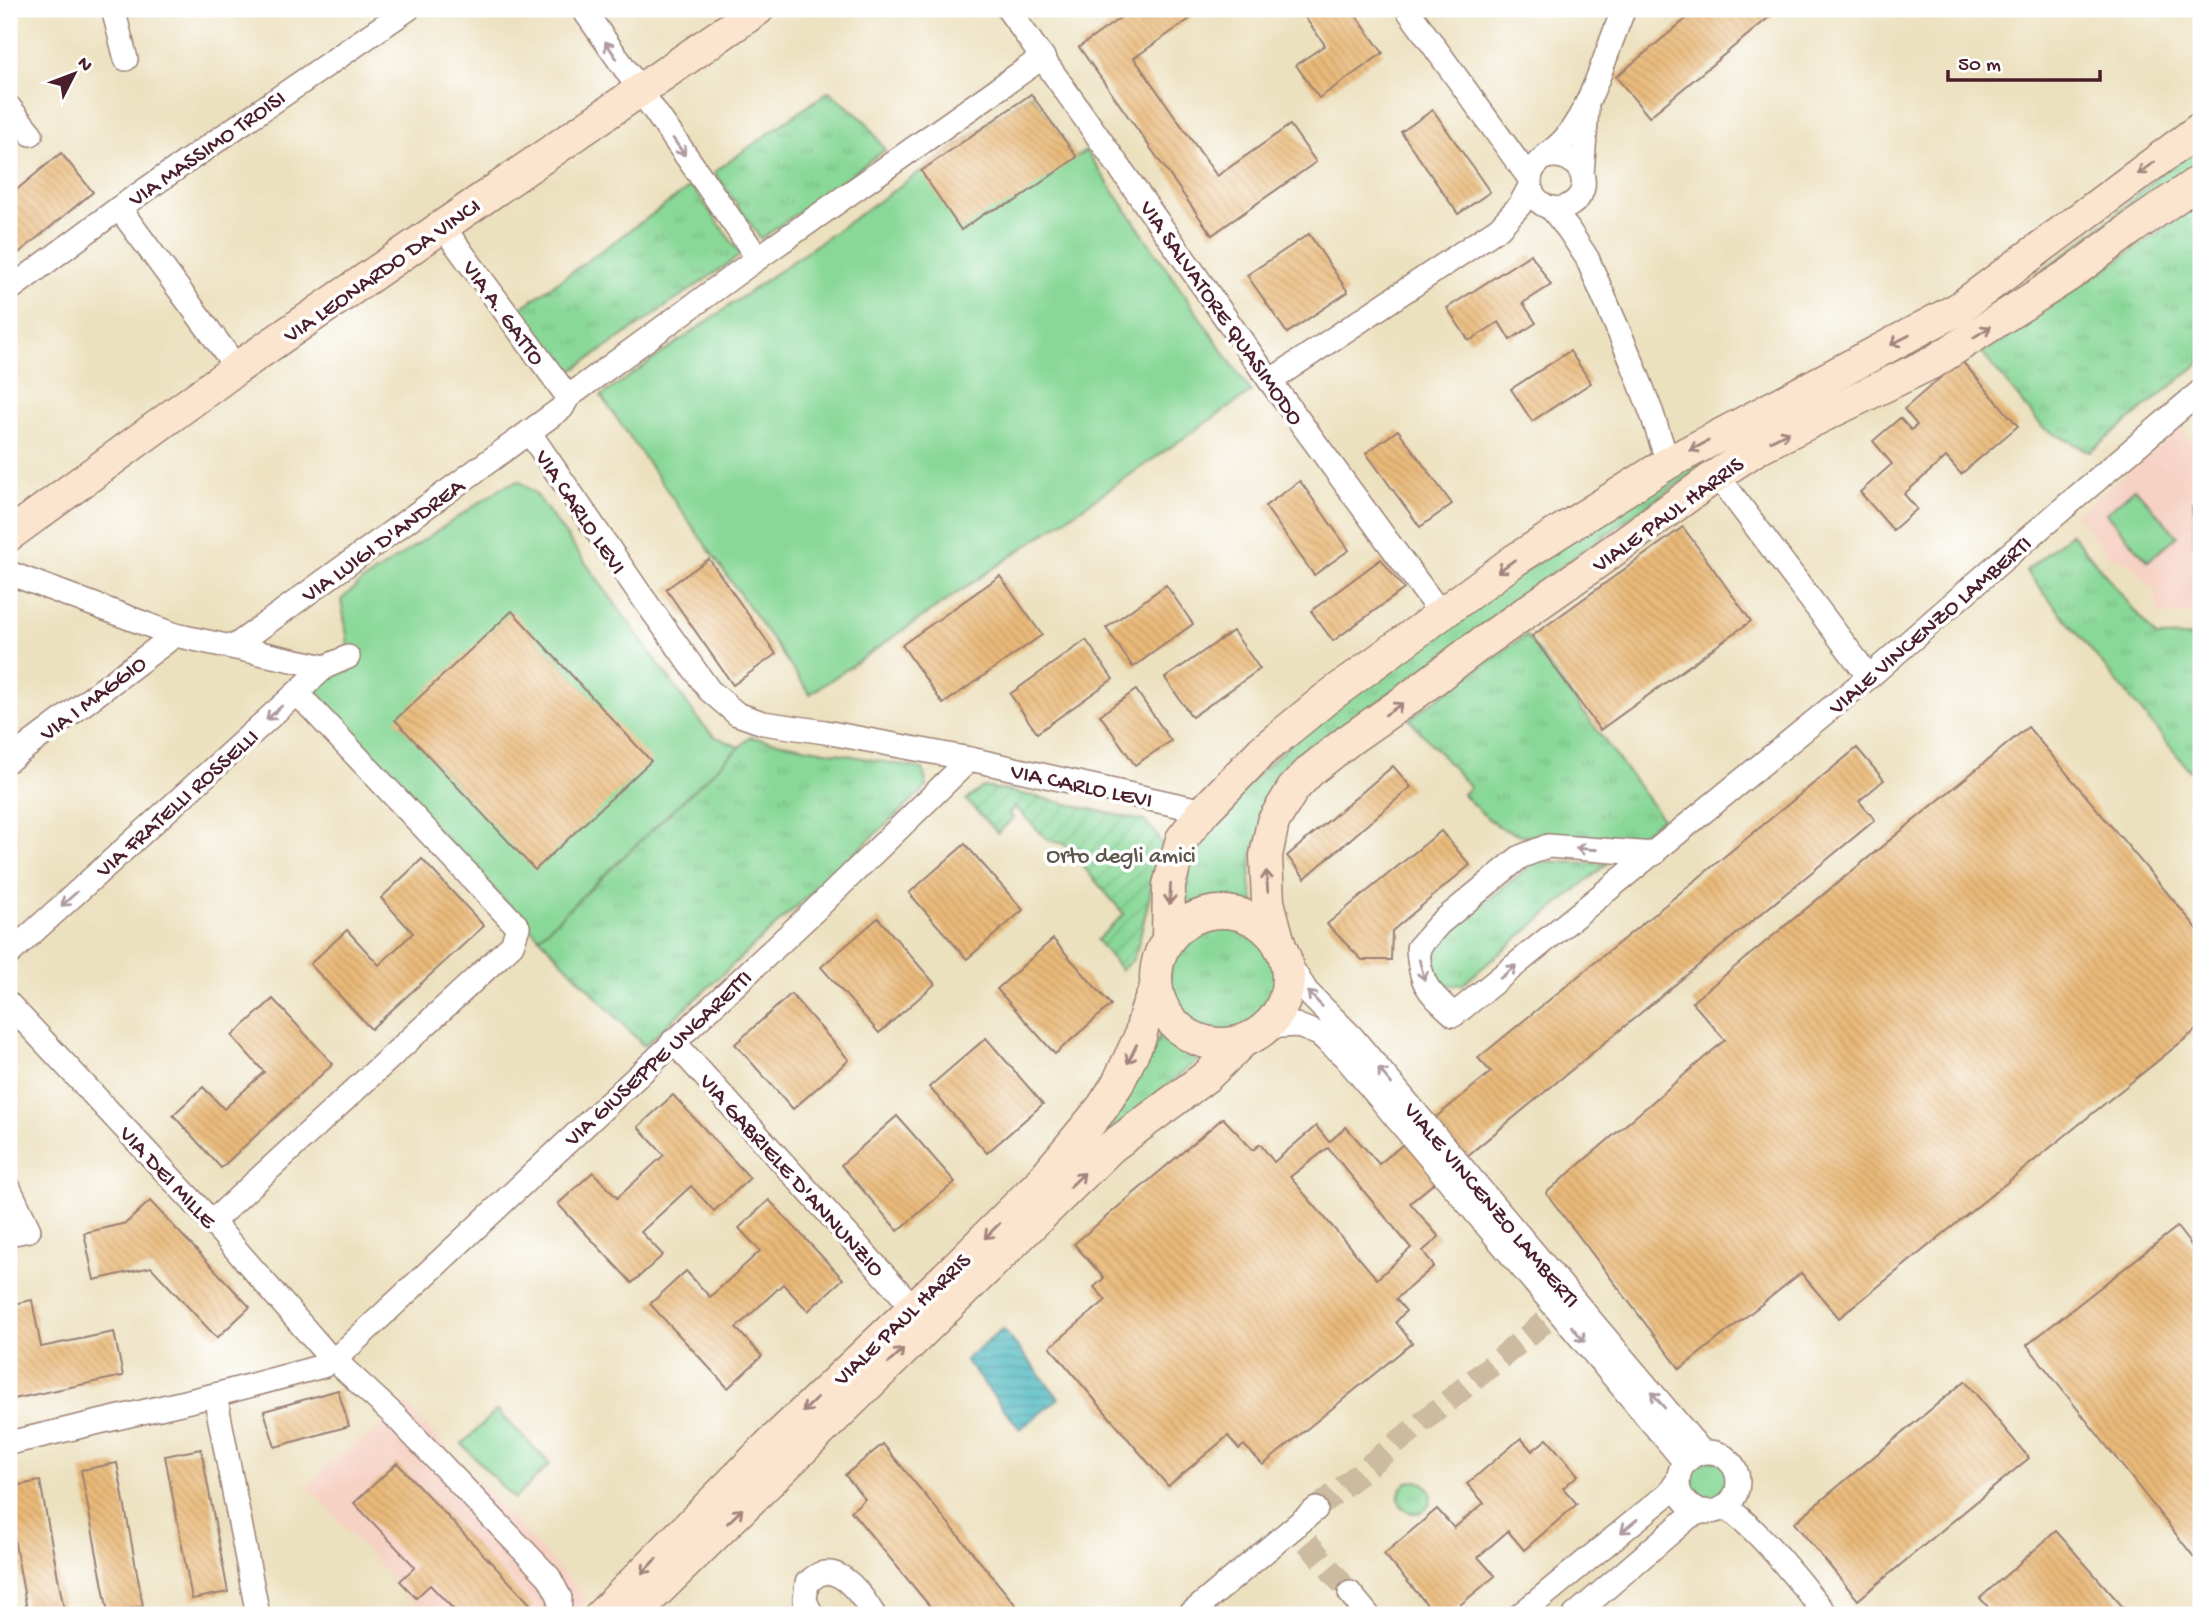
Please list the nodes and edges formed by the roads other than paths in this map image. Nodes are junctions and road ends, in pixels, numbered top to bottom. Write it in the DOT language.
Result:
graph roads {
  1 [pos="113,9"];
  2 [pos="408,9"];
  3 [pos="583,9"];
  4 [pos="758,9"];
  5 [pos="1009,9"];
  6 [pos="1407,9"];
  7 [pos="1624,9"];
  8 [pos="1043,57"];
  9 [pos="126,59"];
  10 [pos="640,91"];
  11 [pos="1588,99"];
  12 [pos="9,107"];
  13 [pos="2201,128"];
  14 [pos="31,134"];
  15 [pos="1537,170"];
  16 [pos="2201,180"];
  17 [pos="1582,183"];
  18 [pos="1548,207"];
  19 [pos="118,208"];
  20 [pos="443,227"];
  21 [pos="1499,228"];
  22 [pos="758,258"];
  23 [pos="1587,258"];
  24 [pos="9,290"];
  25 [pos="237,368"];
  26 [pos="1270,381"];
  27 [pos="2201,391"];
  28 [pos="568,397"];
  29 [pos="529,432"];
  30 [pos="1668,463"];
  31 [pos="1717,475"];
  32 [pos="9,535"];
  33 [pos="9,573"];
  34 [pos="1441,614"];
  35 [pos="175,635"];
  36 [pos="235,646"];
  37 [pos="348,657"];
  38 [pos="325,667"];
  39 [pos="1869,677"];
  40 [pos="297,693"];
  41 [pos="970,759"];
  42 [pos="9,760"];
  43 [pos="1204,811"];
  44 [pos="1654,854"];
  45 [pos="1168,938"];
  46 [pos="1282,952"];
  47 [pos="9,954"];
  48 [pos="1155,990"];
  49 [pos="9,1004"];
  50 [pos="1254,1035"];
  51 [pos="673,1041"];
  52 [pos="9,1188"];
  53 [pos="212,1222"];
  54 [pos="9,1234"];
  55 [pos="912,1306"];
  56 [pos="333,1360"];
  57 [pos="215,1395"];
  58 [pos="9,1443"];
  59 [pos="1689,1465"];
  60 [pos="1722,1503"];
  61 [pos="1317,1509"];
  62 [pos="1350,1593"];
  63 [pos="258,1615"];
  64 [pos="559,1615"];
  65 [pos="601,1615"];
  66 [pos="634,1615"];
  67 [pos="812,1615"];
  68 [pos="874,1615"];
  69 [pos="1189,1615"];
  70 [pos="1368,1615"];
  71 [pos="1520,1615"];
  72 [pos="1575,1615"];
  73 [pos="1827,1615"];
  1 -- 9 [label="street"];
  2 -- 19 [label="street, VIA MASSIMO TROISI"];
  10 -- 3 [label="street, one-way"];
  4 -- 10 [label="street, VIA LEONARDO DA VINCI"];
  5 -- 8 [label="street, VIA SALVATORE QUASIMODO"];
  6 -- 15 [label="street"];
  7 -- 11 [label="street"];
  8 -- 22 [label="street, VIA CARLO LEVI"];
  8 -- 26 [label="street, VIA SALVATORE QUASIMODO"];
  10 -- 20 [label="street, VIA LEONARDO DA VINCI"];
  10 -- 22 [label="street, one-way"];
  11 -- 15 [label="street"];
  11 -- 17 [label="street"];
  12 -- 14 [label="street"];
  13 -- 30 [label="street, VIALE PAUL HARRIS, one-way"];
  15 -- 17 [label="street"];
  15 -- 18 [label="street"];
  15 -- 21 [label="street"];
  31 -- 16 [label="street, VIALE PAUL HARRIS, one-way"];
  17 -- 18 [label="street"];
  17 -- 23 [label="street"];
  18 -- 21 [label="street"];
  18 -- 23 [label="street"];
  19 -- 24 [label="street, VIA MASSIMO TROISI"];
  19 -- 25 [label="street"];
  20 -- 25 [label="street, VIA LEONARDO DA VINCI"];
  20 -- 28 [label="street, VIA A. GATTO"];
  21 -- 26 [label="street"];
  22 -- 28 [label="street, VIA CARLO LEVI"];
  23 -- 30 [label="street"];
  25 -- 32 [label="street, VIA LEONARDO DA VINCI"];
  26 -- 34 [label="street, VIA SALVATORE QUASIMODO"];
  27 -- 39 [label="street, VIALE VINCENZO LAMBERTI"];
  28 -- 29 [label="street, VIA CARLO LEVI"];
  29 -- 36 [label="street, VIA LUIGI D'ANDREA"];
  29 -- 41 [label="street, VIA CARLO LEVI"];
  30 -- 34 [label="street, VIALE PAUL HARRIS, one-way"];
  31 -- 39 [label="street"];
  46 -- 31 [label="street, VIALE PAUL HARRIS, one-way"];
  33 -- 35 [label="street"];
  34 -- 43 [label="street, VIALE PAUL HARRIS"];
  35 -- 36 [label="street"];
  35 -- 42 [label="street, VIA I MAGGIO"];
  36 -- 38 [label="street"];
  37 -- 38 [label="street, VIA FRATELLI ROSSELLI"];
  38 -- 40 [label="street, VIA FRATELLI ROSSELLI"];
  39 -- 44 [label="street, VIALE VINCENZO LAMBERTI"];
  40 -- 47 [label="street, VIA FRATELLI ROSSELLI, one-way"];
  40 -- 53 [label="street"];
  41 -- 43 [label="street, VIA CARLO LEVI"];
  41 -- 51 [label="street, VIA GIUSEPPE UNGARETTI"];
  43 -- 45 [label="street, VIALE PAUL HARRIS, one-way"];
  44 -- 44 [label="street, VIALE VINCENZO LAMBERTI, one-way"];
  45 -- 46 [label="street"];
  45 -- 48 [label="street, VIALE PAUL HARRIS"];
  46 -- 50 [label="street, VIALE PAUL HARRIS"];
  59 -- 46 [label="street, VIALE VINCENZO LAMBERTI, one-way"];
  48 -- 50 [label="street"];
  48 -- 55 [label="street, VIALE PAUL HARRIS, one-way"];
  49 -- 53 [label="street, VIA DEI MILLE"];
  50 -- 59 [label="street, VIALE VINCENZO LAMBERTI, one-way"];
  66 -- 50 [label="street, VIALE PAUL HARRIS, one-way"];
  51 -- 55 [label="street, VIA GABRIELE D'ANNUNZIO"];
  51 -- 56 [label="street, VIA GIUSEPPE UNGARETTI"];
  52 -- 54 [label="street"];
  53 -- 56 [label="street, VIA DEI MILLE"];
  55 -- 65 [label="street, VIALE PAUL HARRIS, one-way"];
  56 -- 57 [label="street"];
  56 -- 64 [label="street, VIA DEI MILLE"];
  57 -- 58 [label="street"];
  57 -- 63 [label="street"];
  59 -- 60 [label="street"];
  59 -- 60 [label="street"];
  59 -- 71 [label="street, one-way"];
  60 -- 72 [label="street"];
  60 -- 73 [label="street"];
  61 -- 69 [label="street"];
  62 -- 70 [label="street"];
  67 -- 68 [label="street"];
}
